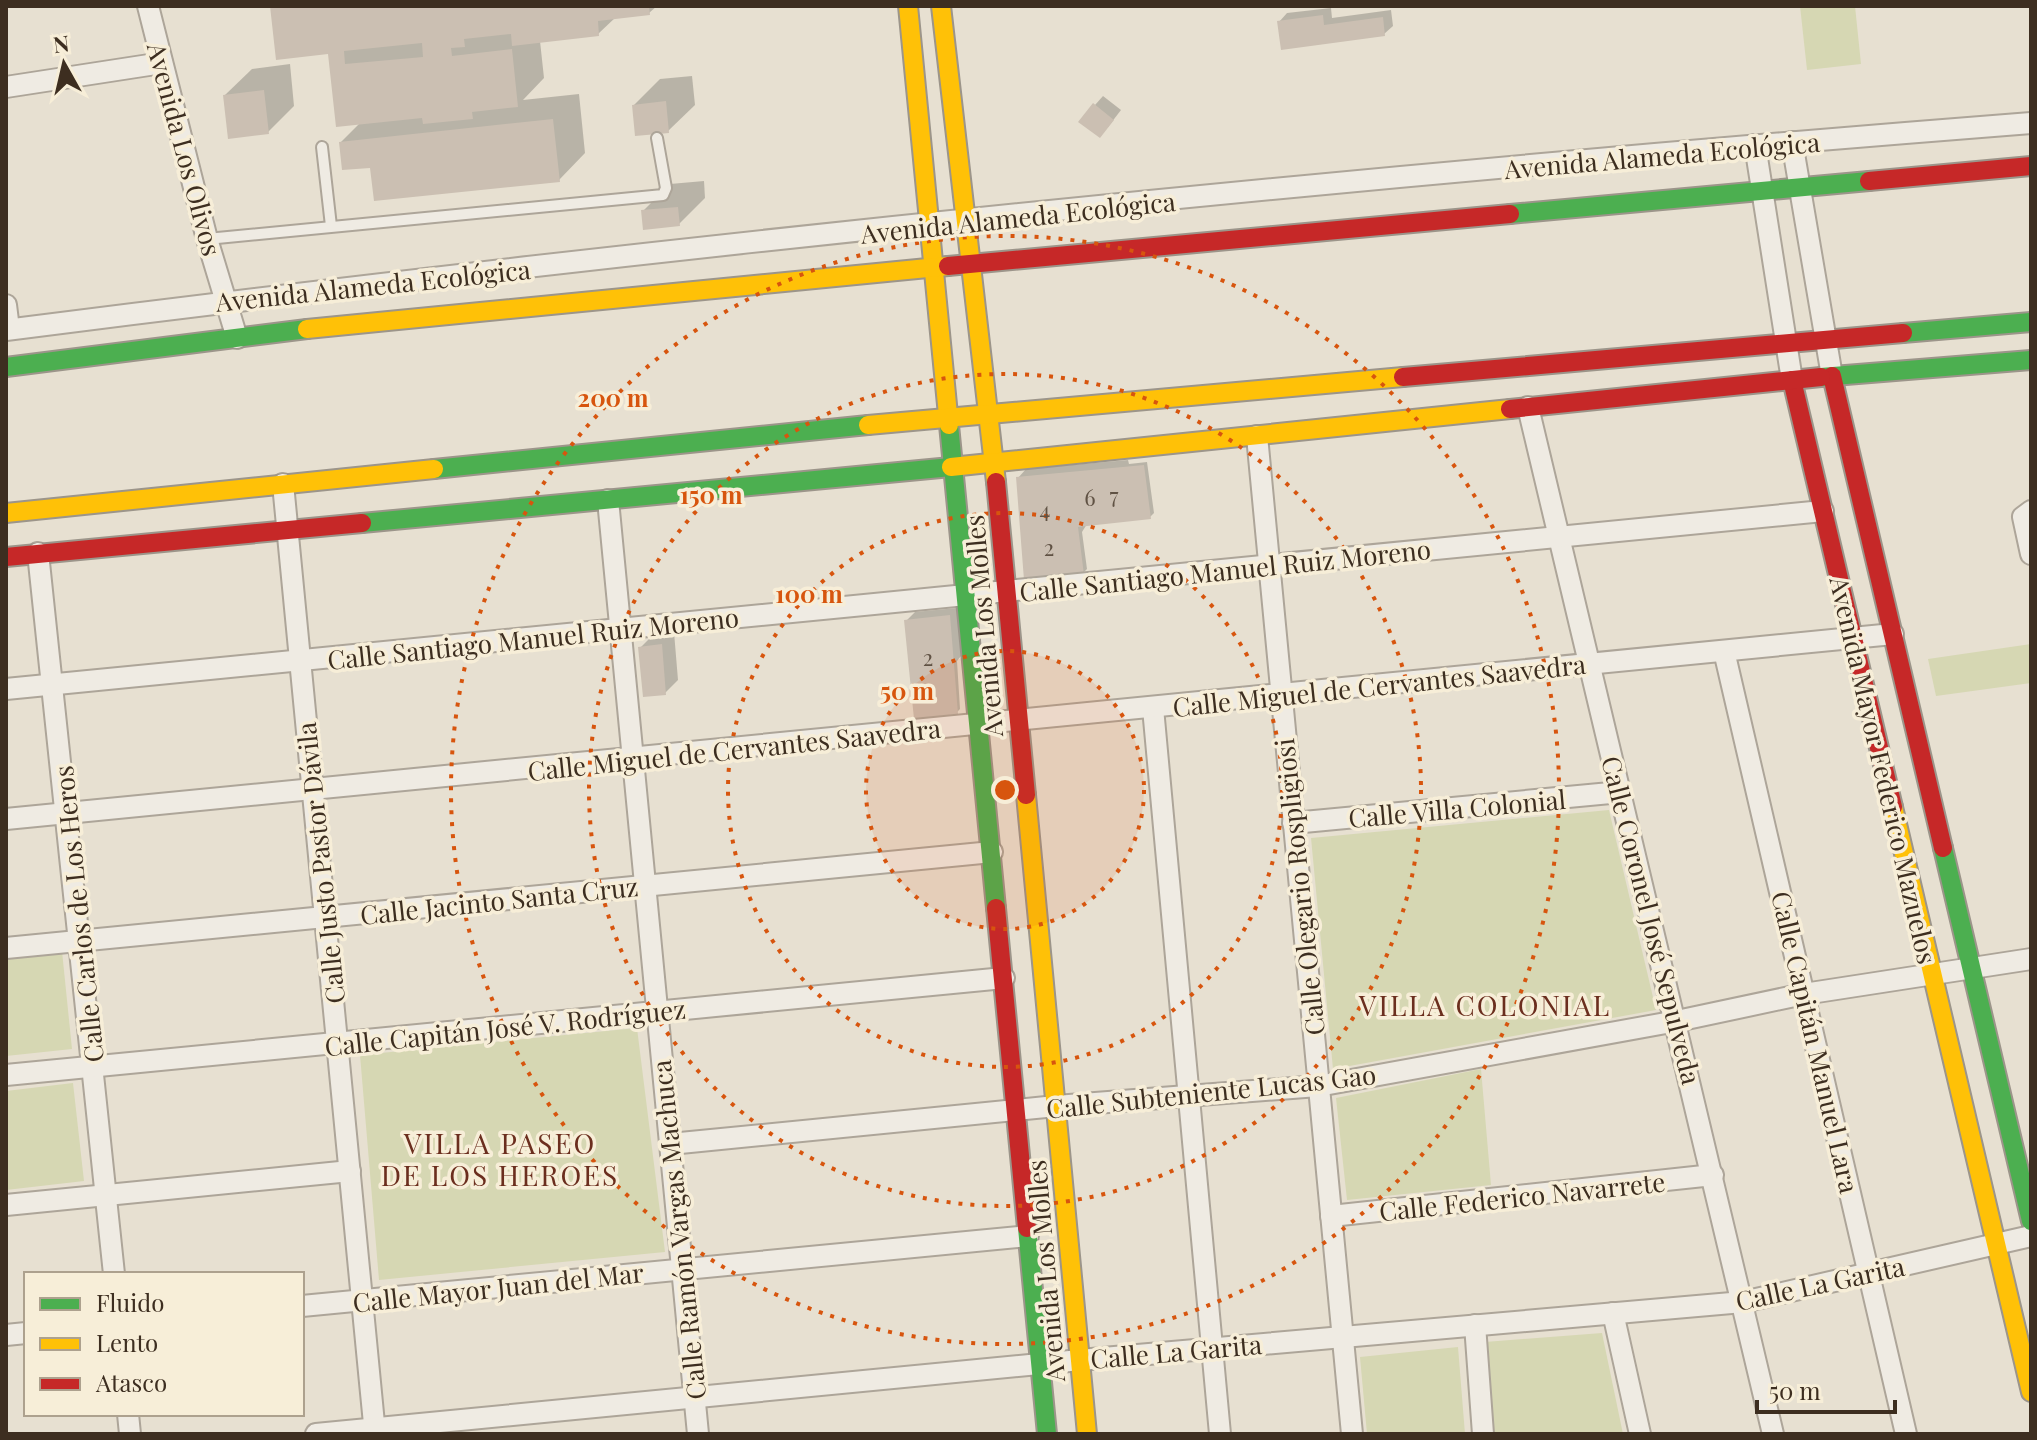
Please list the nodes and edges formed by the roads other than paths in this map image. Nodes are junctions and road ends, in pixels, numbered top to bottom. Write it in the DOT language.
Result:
graph roads {
  1 [pos="148,6"];
  2 [pos="908,6"];
  3 [pos="941,6"];
  4 [pos="162,63"];
  5 [pos="6,87"];
  6 [pos="2031,123"];
  7 [pos="657,138"];
  8 [pos="1792,142"];
  9 [pos="1755,145"];
  10 [pos="322,147"];
  11 [pos="2031,166"];
  12 [pos="1800,187"];
  13 [pos="1762,190"];
  14 [pos="966,221"];
  15 [pos="931,225"];
  16 [pos="331,226"];
  17 [pos="207,239"];
  18 [pos="971,264"];
  19 [pos="935,267"];
  20 [pos="227,300"];
  21 [pos="6,305"];
  22 [pos="2031,322"];
  23 [pos="7,330"];
  24 [pos="237,338"];
  25 [pos="1826,340"];
  26 [pos="1787,344"];
  27 [pos="2031,360"];
  28 [pos="6,367"];
  29 [pos="1832,376"];
  30 [pos="1792,380"];
  31 [pos="1528,407"];
  32 [pos="988,414"];
  33 [pos="950,417"];
  34 [pos="1257,436"];
  35 [pos="994,463"];
  36 [pos="955,467"];
  37 [pos="283,484"];
  38 [pos="608,500"];
  39 [pos="1823,511"];
  40 [pos="2031,511"];
  41 [pos="6,513"];
  42 [pos="289,528"];
  43 [pos="1561,537"];
  44 [pos="38,553"];
  45 [pos="2031,554"];
  46 [pos="6,557"];
  47 [pos="1269,566"];
  48 [pos="1006,592"];
  49 [pos="968,596"];
  50 [pos="620,630"];
  51 [pos="1893,634"];
  52 [pos="1853,638"];
  53 [pos="1724,651"];
  54 [pos="301,661"];
  55 [pos="1591,664"];
  56 [pos="52,684"];
  57 [pos="6,689"];
  58 [pos="1280,695"];
  59 [pos="1153,708"];
  60 [pos="1019,722"];
  61 [pos="980,725"];
  62 [pos="633,759"];
  63 [pos="313,790"];
  64 [pos="1621,792"];
  65 [pos="67,814"];
  66 [pos="6,819"];
  67 [pos="1293,823"];
  68 [pos="992,852"];
  69 [pos="645,886"];
  70 [pos="325,917"];
  71 [pos="81,940"];
  72 [pos="6,948"];
  73 [pos="2031,959"];
  74 [pos="1971,968"];
  75 [pos="1933,976"];
  76 [pos="1004,978"];
  77 [pos="1804,994"];
  78 [pos="657,1012"];
  79 [pos="1677,1021"];
  80 [pos="338,1043"];
  81 [pos="94,1066"];
  82 [pos="6,1075"];
  83 [pos="1318,1086"];
  84 [pos="1189,1097"];
  85 [pos="1056,1106"];
  86 [pos="1016,1110"];
  87 [pos="670,1144"];
  88 [pos="350,1171"];
  89 [pos="1713,1175"];
  90 [pos="107,1195"];
  91 [pos="6,1205"];
  92 [pos="1331,1216"];
  93 [pos="2031,1221"];
  94 [pos="1028,1236"];
  95 [pos="2031,1236"];
  96 [pos="1996,1244"];
  97 [pos="682,1269"];
  98 [pos="114,1272"];
  99 [pos="1870,1273"];
  100 [pos="362,1300"];
  101 [pos="1743,1302"];
  102 [pos="304,1306"];
  103 [pos="1613,1313"];
  104 [pos="1475,1325"];
  105 [pos="1343,1337"];
  106 [pos="1212,1348"];
  107 [pos="1080,1360"];
  108 [pos="1040,1364"];
  109 [pos="2031,1392"];
  110 [pos="694,1397"];
  111 [pos="375,1431"];
  112 [pos="316,1434"];
  113 [pos="698,1434"];
  114 [pos="1047,1434"];
  115 [pos="1087,1434"];
  116 [pos="1220,1434"];
  117 [pos="1352,1434"];
  118 [pos="1483,1434"];
  119 [pos="1640,1434"];
  120 [pos="1773,1434"];
  121 [pos="1906,1434"];
  1 -- 4 [label="street, Avenida Los Olivos"];
  2 -- 15 [label="street, Avenida Los Molles"];
  3 -- 14 [label="street, Avenida Los Molles"];
  4 -- 5 [label="street"];
  4 -- 17 [label="street, Avenida Los Olivos"];
  6 -- 8 [label="street, Avenida Alameda Ecológica"];
  7 -- 16 [label="lane"];
  8 -- 9 [label="street, Avenida Alameda Ecológica"];
  8 -- 12 [label="street, Avenida Mayor Federico Mazuelos"];
  9 -- 13 [label="street, Avenida Mayor Federico Mazuelos"];
  9 -- 14 [label="street, Avenida Alameda Ecológica"];
  10 -- 16 [label="lane"];
  11 -- 12 [label="street, Avenida Alameda Ecológica"];
  12 -- 13 [label="street, Avenida Alameda Ecológica"];
  12 -- 25 [label="street, Avenida Mayor Federico Mazuelos"];
  13 -- 18 [label="street, Avenida Alameda Ecológica"];
  13 -- 26 [label="street, Avenida Mayor Federico Mazuelos"];
  14 -- 15 [label="street, Avenida Alameda Ecológica"];
  14 -- 18 [label="street, Avenida Los Molles"];
  15 -- 19 [label="street, Avenida Los Molles"];
  15 -- 20 [label="street, Avenida Alameda Ecológica"];
  16 -- 17 [label="lane"];
  17 -- 20 [label="street, Avenida Los Olivos"];
  18 -- 19 [label="street, Avenida Alameda Ecológica"];
  18 -- 32 [label="street, Avenida Los Molles"];
  19 -- 24 [label="street, Avenida Alameda Ecológica"];
  19 -- 33 [label="street, Avenida Los Molles"];
  20 -- 23 [label="street, Avenida Alameda Ecológica"];
  20 -- 24 [label="street, Avenida Los Olivos"];
  21 -- 23 [label="street"];
  22 -- 25 [label="street"];
  24 -- 28 [label="street, Avenida Alameda Ecológica"];
  25 -- 26 [label="street"];
  25 -- 29 [label="street, Avenida Mayor Federico Mazuelos"];
  26 -- 30 [label="street, Avenida Mayor Federico Mazuelos"];
  26 -- 32 [label="street"];
  27 -- 29 [label="street"];
  29 -- 30 [label="street"];
  29 -- 51 [label="street, Avenida Mayor Federico Mazuelos"];
  30 -- 31 [label="street"];
  30 -- 39 [label="street, Avenida Mayor Federico Mazuelos"];
  31 -- 34 [label="street"];
  31 -- 43 [label="street, Calle Coronel José Sepulveda"];
  32 -- 33 [label="street"];
  32 -- 35 [label="street, Avenida Los Molles"];
  33 -- 36 [label="street, Avenida Los Molles"];
  33 -- 37 [label="street"];
  34 -- 35 [label="street"];
  34 -- 47 [label="street, Calle Olegario Rospligiosi"];
  35 -- 36 [label="street"];
  35 -- 48 [label="street, Avenida Los Molles"];
  36 -- 38 [label="street"];
  36 -- 49 [label="street, Avenida Los Molles"];
  37 -- 41 [label="street"];
  37 -- 42 [label="street, Calle Justo Pastor Dávila"];
  38 -- 42 [label="street"];
  38 -- 50 [label="street, Calle Ramón Vargas Machuca"];
  39 -- 43 [label="street, Calle Santiago Manuel Ruiz Moreno"];
  39 -- 52 [label="street, Avenida Mayor Federico Mazuelos"];
  40 -- 45 [label="street"];
  42 -- 44 [label="street"];
  42 -- 54 [label="street, Calle Justo Pastor Dávila"];
  43 -- 47 [label="street, Calle Santiago Manuel Ruiz Moreno"];
  43 -- 55 [label="street, Calle Coronel José Sepulveda"];
  44 -- 46 [label="street"];
  44 -- 56 [label="street, Calle Carlos de Los Heros"];
  47 -- 48 [label="street, Calle Santiago Manuel Ruiz Moreno"];
  47 -- 58 [label="street, Calle Olegario Rospligiosi"];
  48 -- 49 [label="street, Calle Santiago Manuel Ruiz Moreno"];
  48 -- 60 [label="street, Avenida Los Molles"];
  49 -- 50 [label="street, Calle Santiago Manuel Ruiz Moreno"];
  49 -- 61 [label="street, Avenida Los Molles"];
  50 -- 54 [label="street, Calle Santiago Manuel Ruiz Moreno"];
  50 -- 62 [label="street, Calle Ramón Vargas Machuca"];
  51 -- 52 [label="street, Calle Miguel de Cervantes Saavedra"];
  51 -- 74 [label="street, Avenida Mayor Federico Mazuelos"];
  52 -- 53 [label="street, Calle Miguel de Cervantes Saavedra"];
  52 -- 75 [label="street, Avenida Mayor Federico Mazuelos"];
  53 -- 55 [label="street, Calle Miguel de Cervantes Saavedra"];
  53 -- 77 [label="street, Calle Capitán Manuel Lara"];
  54 -- 56 [label="street, Calle Santiago Manuel Ruiz Moreno"];
  54 -- 63 [label="street, Calle Justo Pastor Dávila"];
  55 -- 58 [label="street, Calle Miguel de Cervantes Saavedra"];
  55 -- 64 [label="street, Calle Coronel José Sepulveda"];
  56 -- 57 [label="street, Calle Santiago Manuel Ruiz Moreno"];
  56 -- 65 [label="street, Calle Carlos de Los Heros"];
  58 -- 59 [label="street, Calle Miguel de Cervantes Saavedra"];
  58 -- 67 [label="street, Calle Olegario Rospligiosi"];
  59 -- 60 [label="street, Calle Miguel de Cervantes Saavedra"];
  59 -- 84 [label="street"];
  60 -- 61 [label="street, Calle Miguel de Cervantes Saavedra"];
  60 -- 85 [label="street, Avenida Los Molles"];
  61 -- 62 [label="street, Calle Miguel de Cervantes Saavedra"];
  61 -- 68 [label="street, Avenida Los Molles"];
  62 -- 63 [label="street, Calle Miguel de Cervantes Saavedra"];
  62 -- 69 [label="street, Calle Ramón Vargas Machuca"];
  63 -- 65 [label="street, Calle Miguel de Cervantes Saavedra"];
  63 -- 70 [label="street, Calle Justo Pastor Dávila"];
  64 -- 67 [label="street, Calle Villa Colonial"];
  64 -- 79 [label="street, Calle Coronel José Sepulveda"];
  65 -- 66 [label="street, Calle Miguel de Cervantes Saavedra"];
  65 -- 71 [label="street, Calle Carlos de Los Heros"];
  67 -- 83 [label="street, Calle Olegario Rospligiosi"];
  68 -- 69 [label="street, Calle Jacinto Santa Cruz"];
  68 -- 76 [label="street, Avenida Los Molles"];
  69 -- 70 [label="street, Calle Jacinto Santa Cruz"];
  69 -- 78 [label="street, Calle Ramón Vargas Machuca"];
  70 -- 71 [label="street, Calle Jacinto Santa Cruz"];
  70 -- 80 [label="street, Calle Justo Pastor Dávila"];
  71 -- 72 [label="street, Calle Jacinto Santa Cruz"];
  71 -- 81 [label="street, Calle Carlos de Los Heros"];
  73 -- 74 [label="street, Calle Subteniente Lucas Gao"];
  74 -- 75 [label="street, Calle Subteniente Lucas Gao"];
  74 -- 93 [label="street, Avenida Mayor Federico Mazuelos"];
  75 -- 77 [label="street, Calle Subteniente Lucas Gao"];
  75 -- 96 [label="street, Avenida Mayor Federico Mazuelos"];
  76 -- 78 [label="street, Calle Capitán José V. Rodríguez"];
  76 -- 86 [label="street, Avenida Los Molles"];
  77 -- 79 [label="street, Calle Subteniente Lucas Gao"];
  77 -- 99 [label="street, Calle Capitán Manuel Lara"];
  78 -- 80 [label="street, Calle Capitán José V. Rodríguez"];
  78 -- 87 [label="street, Calle Ramón Vargas Machuca"];
  79 -- 83 [label="street, Calle Subteniente Lucas Gao"];
  79 -- 89 [label="street, Calle Coronel José Sepulveda"];
  80 -- 81 [label="street, Calle Capitán José V. Rodríguez"];
  80 -- 88 [label="street, Calle Justo Pastor Dávila"];
  81 -- 82 [label="street, Calle Capitán José V. Rodríguez"];
  81 -- 90 [label="street, Calle Carlos de Los Heros"];
  83 -- 84 [label="street, Calle Subteniente Lucas Gao"];
  83 -- 92 [label="street, Calle Olegario Rospligiosi"];
  84 -- 85 [label="street, Calle Subteniente Lucas Gao"];
  84 -- 106 [label="street"];
  85 -- 86 [label="street, Calle Subteniente Lucas Gao"];
  85 -- 107 [label="street, Avenida Los Molles"];
  86 -- 87 [label="street, Calle Subteniente Lucas Gao"];
  86 -- 94 [label="street, Avenida Los Molles"];
  87 -- 97 [label="street, Calle Ramón Vargas Machuca"];
  88 -- 90 [label="street"];
  88 -- 100 [label="street, Calle Justo Pastor Dávila"];
  89 -- 92 [label="street, Calle Federico Navarrete"];
  89 -- 101 [label="street, Calle Coronel José Sepulveda"];
  90 -- 91 [label="street"];
  90 -- 98 [label="street, Calle Carlos de Los Heros"];
  92 -- 105 [label="street, Calle Olegario Rospligiosi"];
  94 -- 97 [label="street, Calle Mayor Juan del Mar"];
  94 -- 108 [label="street, Avenida Los Molles"];
  95 -- 96 [label="street, Calle La Garita"];
  96 -- 99 [label="street, Calle La Garita"];
  96 -- 109 [label="street, Avenida Mayor Federico Mazuelos"];
  97 -- 100 [label="street, Calle Mayor Juan del Mar"];
  97 -- 110 [label="street, Calle Ramón Vargas Machuca"];
  99 -- 101 [label="street, Calle La Garita"];
  99 -- 121 [label="street, Calle Capitán Manuel Lara"];
  100 -- 102 [label="street, Calle Mayor Juan del Mar"];
  100 -- 111 [label="street, Calle Justo Pastor Dávila"];
  101 -- 103 [label="street, Calle La Garita"];
  101 -- 120 [label="street, Calle Coronel José Sepulveda"];
  103 -- 104 [label="street, Calle La Garita"];
  103 -- 119 [label="street"];
  104 -- 105 [label="street, Calle La Garita"];
  104 -- 118 [label="street"];
  105 -- 106 [label="street, Calle La Garita"];
  105 -- 117 [label="street, Calle Olegario Rospligiosi"];
  106 -- 107 [label="street, Calle La Garita"];
  106 -- 116 [label="street"];
  107 -- 108 [label="street, Calle La Garita"];
  107 -- 115 [label="street, Avenida Los Molles"];
  108 -- 110 [label="street, Calle La Garita"];
  108 -- 114 [label="street, Avenida Los Molles"];
  110 -- 111 [label="street, Calle La Garita"];
  110 -- 113 [label="street, Calle Ramón Vargas Machuca"];
  111 -- 112 [label="street, Calle La Garita"];
}
